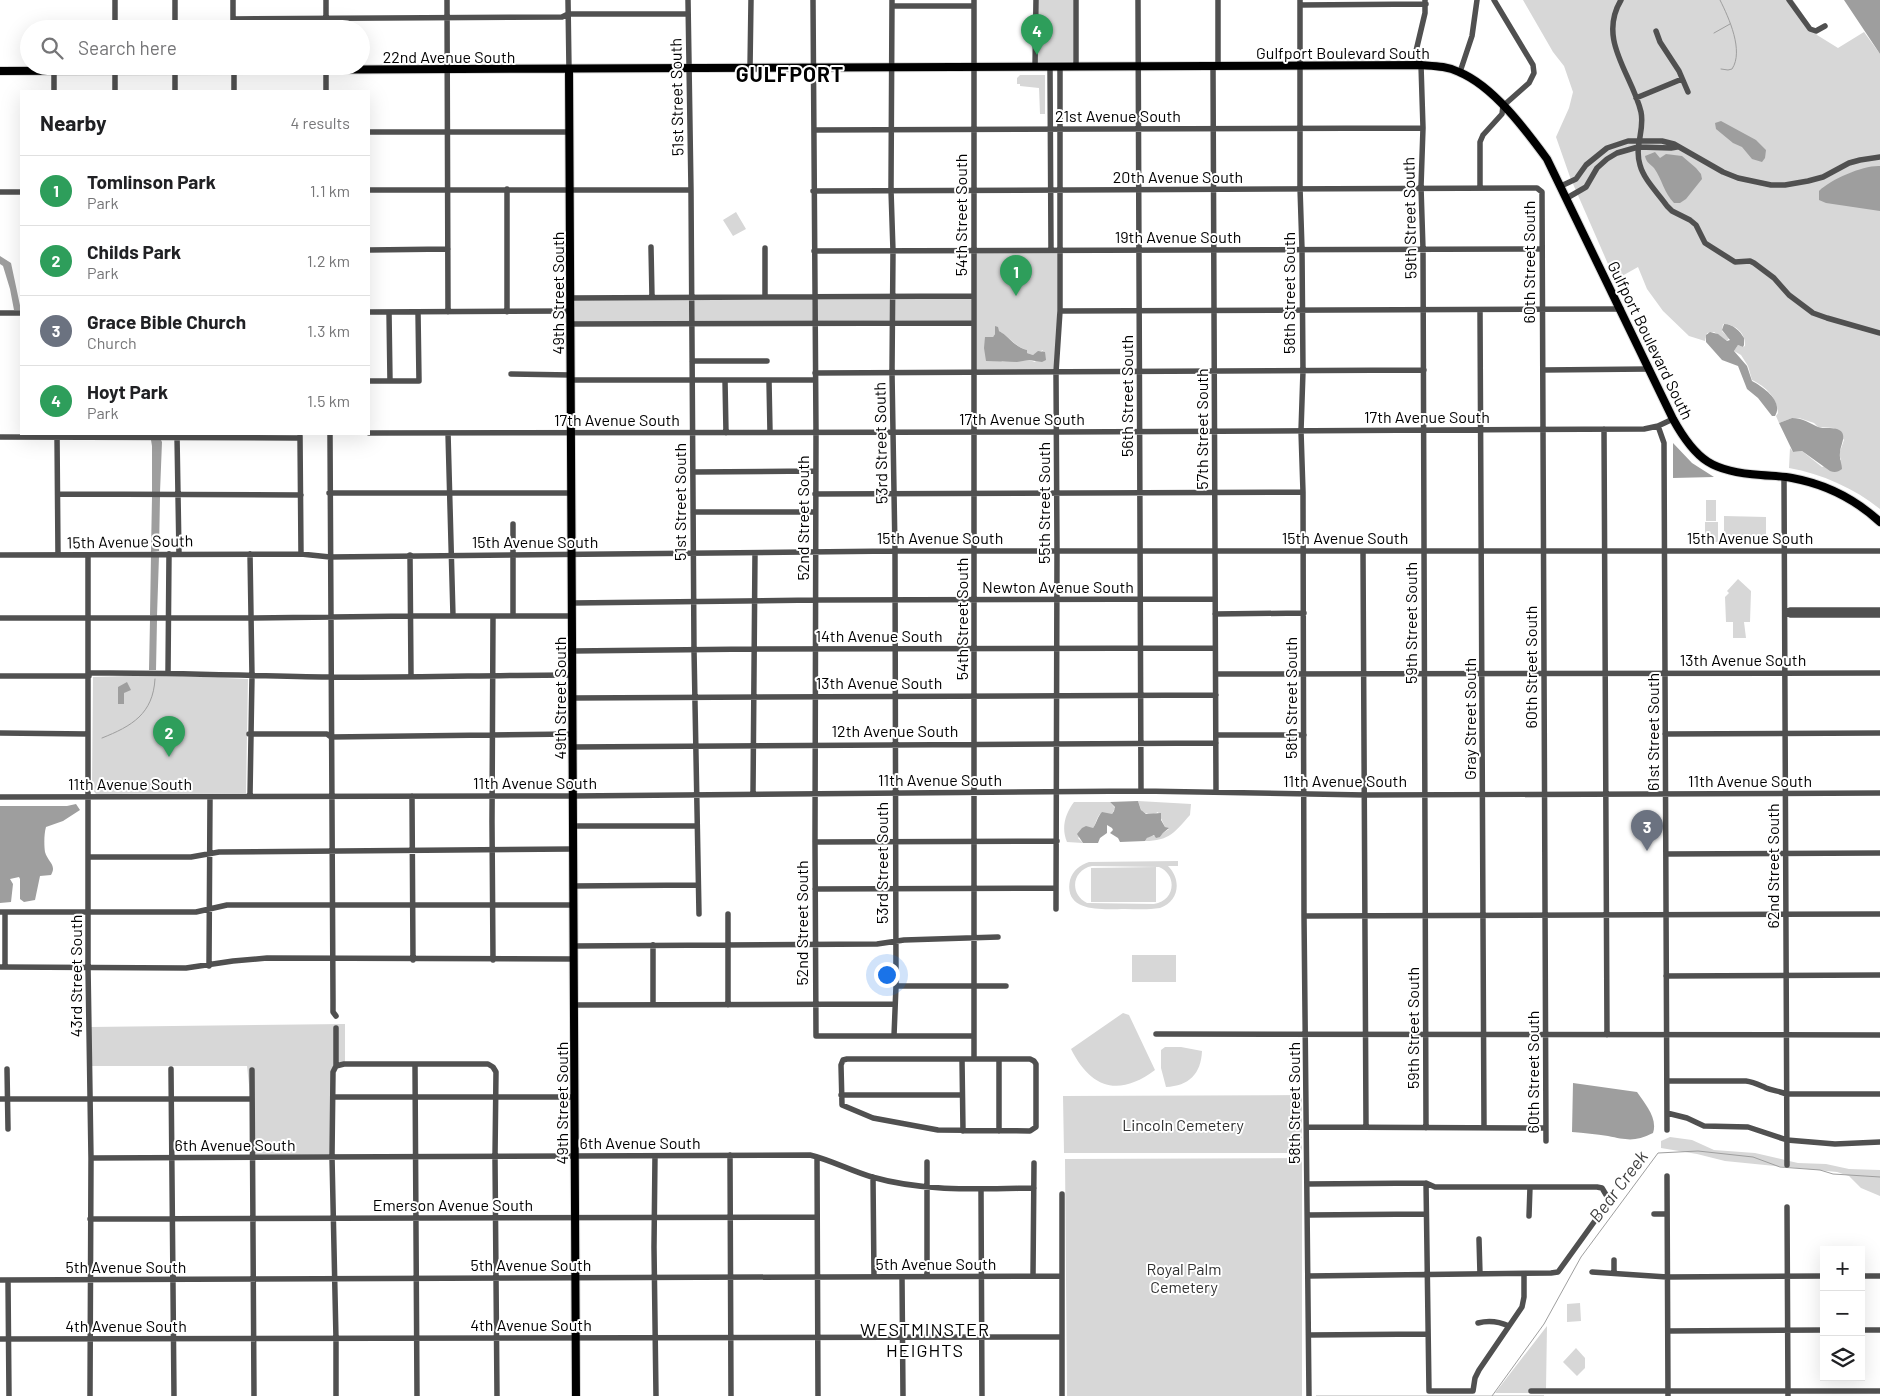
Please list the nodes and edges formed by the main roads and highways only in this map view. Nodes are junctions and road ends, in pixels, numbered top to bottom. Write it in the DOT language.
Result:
graph roads {
  1 [pos="370,69"];
  2 [pos="569,69"];
  3 [pos="0,71"];
  4 [pos="20,71"];
  5 [pos="1880,522"];
  6 [pos="576,1396"];
  1 -- 2 [label="main road, 22nd Avenue South"];
  2 -- 5 [label="main road, Gulfport Boulevard South"];
  2 -- 6 [label="main road, 49th Street South"];
  3 -- 4 [label="main road, 22nd Avenue South"];
}
